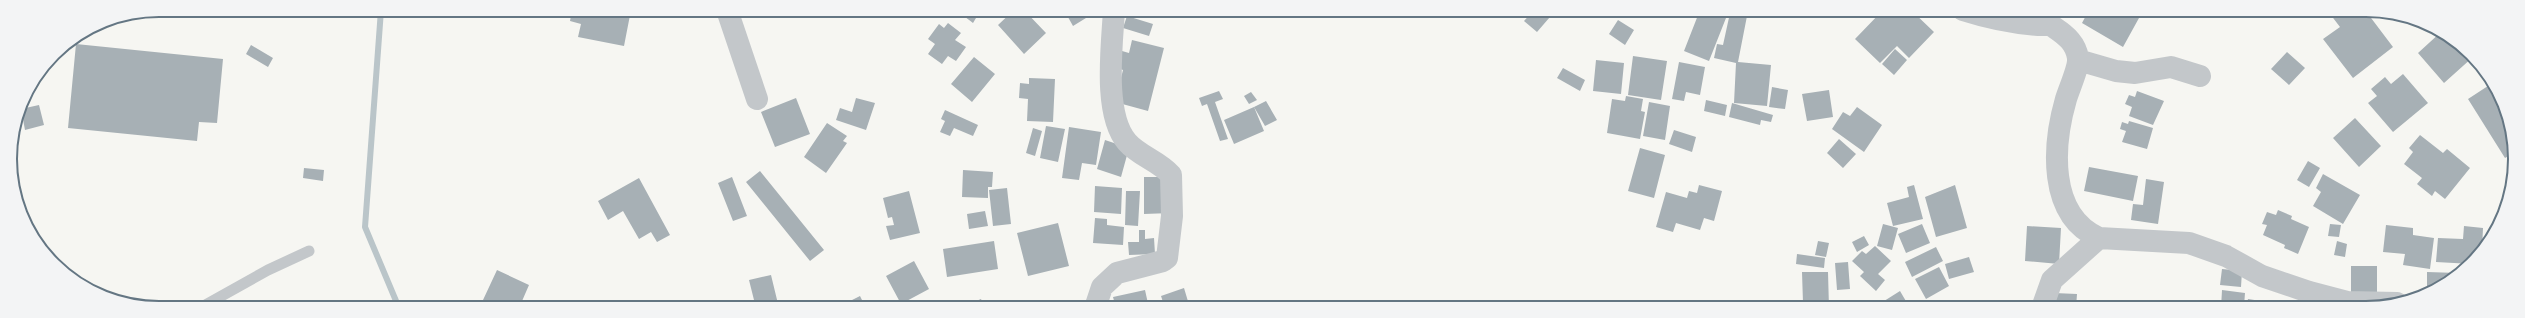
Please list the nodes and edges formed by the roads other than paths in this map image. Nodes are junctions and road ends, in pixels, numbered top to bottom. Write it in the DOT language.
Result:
graph roads {
  1 [pos="729,17"];
  2 [pos="1114,17"];
  3 [pos="1984,17"];
  4 [pos="2078,60"];
  5 [pos="2200,76"];
  6 [pos="757,99"];
  7 [pos="2099,238"];
  8 [pos="308,251"];
  9 [pos="213,301"];
  10 [pos="1097,301"];
  11 [pos="2044,301"];
  12 [pos="2343,301"];
  1 -- 6 [label="street"];
  2 -- 10 [label="street"];
  3 -- 4 [label="street"];
  4 -- 5 [label="street"];
  4 -- 7 [label="street"];
  7 -- 11 [label="street"];
  7 -- 12 [label="street"];
  8 -- 9 [label="lane"];
}
